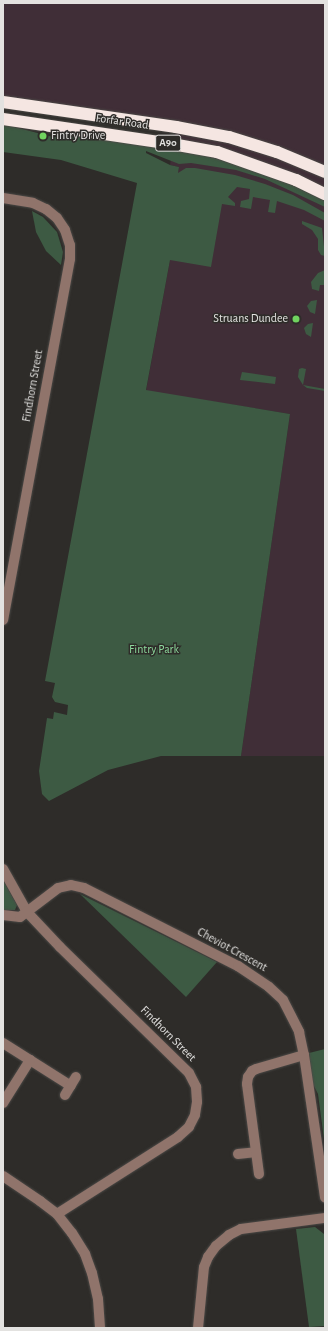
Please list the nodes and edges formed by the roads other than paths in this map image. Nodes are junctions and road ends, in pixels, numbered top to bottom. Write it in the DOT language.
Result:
graph roads {
  1 [pos="3,102"];
  2 [pos="3,119"];
  3 [pos="325,172"];
  4 [pos="325,194"];
  5 [pos="3,198"];
  6 [pos="3,620"];
  7 [pos="3,869"];
  8 [pos="28,912"];
  9 [pos="3,916"];
  10 [pos="3,1043"];
  11 [pos="304,1055"];
  12 [pos="30,1060"];
  13 [pos="71,1086"];
  14 [pos="3,1103"];
  15 [pos="256,1152"];
  16 [pos="238,1154"];
  17 [pos="259,1174"];
  18 [pos="3,1176"];
  19 [pos="325,1197"];
  20 [pos="57,1214"];
  21 [pos="325,1218"];
  22 [pos="100,1328"];
  23 [pos="198,1328"];
  1 -- 3 [label="highway, Forfar Road / A90"];
  2 -- 4 [label="highway, Forfar Road / A90"];
  5 -- 6 [label="street, Findhorn Street"];
  7 -- 8 [label="street, Findhorn Street"];
  8 -- 9 [label="street"];
  8 -- 11 [label="street, Cheviot Crescent"];
  8 -- 20 [label="street, Findhorn Street"];
  10 -- 12 [label="street"];
  11 -- 15 [label="street"];
  11 -- 19 [label="street, Cheviot Crescent"];
  12 -- 13 [label="street"];
  12 -- 14 [label="street"];
  15 -- 16 [label="street"];
  15 -- 17 [label="street"];
  18 -- 20 [label="street"];
  20 -- 22 [label="street"];
  21 -- 23 [label="street"];
}
